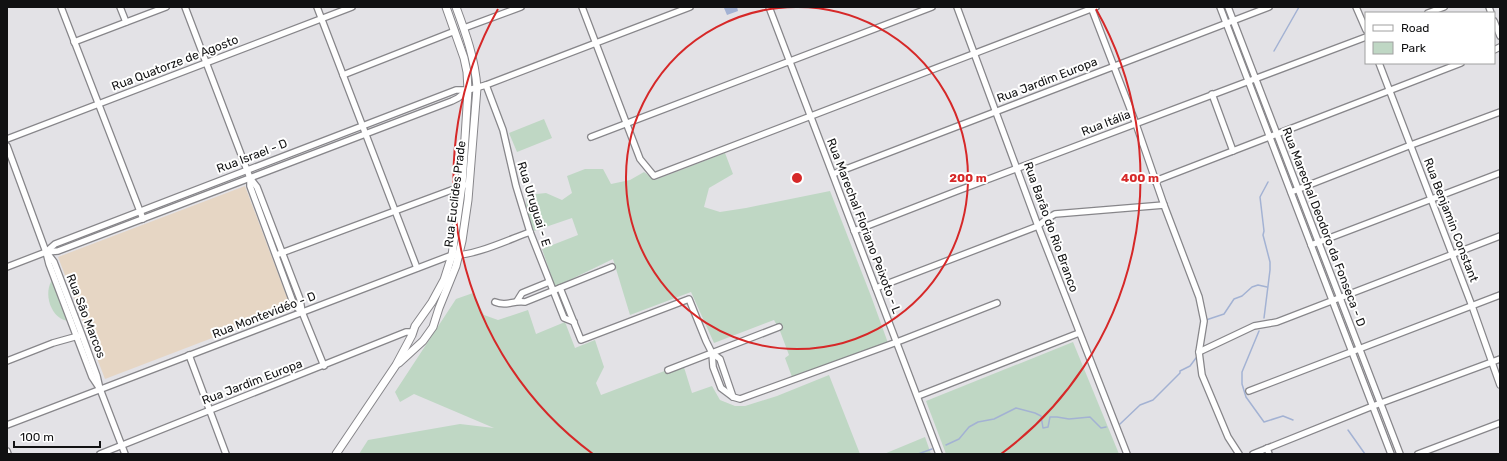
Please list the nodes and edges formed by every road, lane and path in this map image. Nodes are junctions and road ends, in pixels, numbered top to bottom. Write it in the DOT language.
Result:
graph roads {
  1 [pos="61,7"];
  2 [pos="120,7"];
  3 [pos="166,7"];
  4 [pos="185,7"];
  5 [pos="317,7"];
  6 [pos="352,7"];
  7 [pos="446,7"];
  8 [pos="456,7"];
  9 [pos="520,7"];
  10 [pos="582,7"];
  11 [pos="690,7"];
  12 [pos="768,7"];
  13 [pos="932,7"];
  14 [pos="956,7"];
  15 [pos="1220,7"];
  16 [pos="1228,7"];
  17 [pos="1269,7"];
  18 [pos="1356,7"];
  19 [pos="1444,7"];
  20 [pos="1093,8"];
  21 [pos="1431,12"];
  22 [pos="322,19"];
  23 [pos="1234,21"];
  24 [pos="126,22"];
  25 [pos="1226,24"];
  26 [pos="1495,24"];
  27 [pos="464,28"];
  28 [pos="1365,28"];
  29 [pos="455,31"];
  30 [pos="1500,36"];
  31 [pos="1365,37"];
  32 [pos="74,42"];
  33 [pos="596,43"];
  34 [pos="974,54"];
  35 [pos="206,62"];
  36 [pos="790,62"];
  37 [pos="1379,64"];
  38 [pos="1458,64"];
  39 [pos="1114,66"];
  40 [pos="343,75"];
  41 [pos="1256,78"];
  42 [pos="1248,81"];
  43 [pos="486,85"];
  44 [pos="477,88"];
  45 [pos="468,90"];
  46 [pos="1390,91"];
  47 [pos="1212,94"];
  48 [pos="98,104"];
  49 [pos="996,111"];
  50 [pos="1500,112"];
  51 [pos="810,116"];
  52 [pos="626,124"];
  53 [pos="1136,124"];
  54 [pos="363,126"];
  55 [pos="366,134"];
  56 [pos="1277,134"];
  57 [pos="591,137"];
  58 [pos="1270,137"];
  59 [pos="7,139"];
  60 [pos="1411,145"];
  61 [pos="7,146"];
  62 [pos="1233,151"];
  63 [pos="1017,168"];
  64 [pos="247,170"];
  65 [pos="1500,173"];
  66 [pos="833,174"];
  67 [pos="250,178"];
  68 [pos="1155,180"];
  69 [pos="466,185"];
  70 [pos="1298,190"];
  71 [pos="1291,192"];
  72 [pos="1431,200"];
  73 [pos="1164,205"];
  74 [pos="395,210"];
  75 [pos="140,211"];
  76 [pos="143,219"];
  77 [pos="1038,226"];
  78 [pos="89,231"];
  79 [pos="854,231"];
  80 [pos="530,232"];
  81 [pos="1500,236"];
  82 [pos="92,238"];
  83 [pos="1318,242"];
  84 [pos="1311,245"];
  85 [pos="46,252"];
  86 [pos="282,252"];
  87 [pos="1451,254"];
  88 [pos="276,255"];
  89 [pos="456,255"];
  90 [pos="7,267"];
  91 [pos="612,267"];
  92 [pos="417,268"];
  93 [pos="549,282"];
  94 [pos="560,288"];
  95 [pos="876,288"];
  96 [pos="553,291"];
  97 [pos="522,293"];
  98 [pos="1500,296"];
  99 [pos="1340,298"];
  100 [pos="1332,300"];
  101 [pos="518,301"];
  102 [pos="495,302"];
  103 [pos="525,302"];
  104 [pos="997,303"];
  105 [pos="1472,306"];
  106 [pos="302,312"];
  107 [pos="423,316"];
  108 [pos="574,322"];
  109 [pos="434,323"];
  110 [pos="779,327"];
  111 [pos="412,333"];
  112 [pos="1079,333"];
  113 [pos="79,336"];
  114 [pos="897,342"];
  115 [pos="421,344"];
  116 [pos="1360,349"];
  117 [pos="1199,352"];
  118 [pos="1352,352"];
  119 [pos="712,353"];
  120 [pos="188,355"];
  121 [pos="1500,359"];
  122 [pos="7,361"];
  123 [pos="1492,363"];
  124 [pos="324,366"];
  125 [pos="396,366"];
  126 [pos="668,370"];
  127 [pos="1500,385"];
  128 [pos="100,389"];
  129 [pos="1249,391"];
  130 [pos="918,396"];
  131 [pos="733,397"];
  132 [pos="1380,403"];
  133 [pos="1373,406"];
  134 [pos="209,411"];
  135 [pos="1500,423"];
  136 [pos="7,425"];
  137 [pos="122,446"];
  138 [pos="7,451"];
  139 [pos="1268,451"];
  140 [pos="8,454"];
  141 [pos="100,454"];
  142 [pos="125,454"];
  143 [pos="226,454"];
  144 [pos="336,454"];
  145 [pos="939,454"];
  146 [pos="1127,454"];
  147 [pos="1238,454"];
  148 [pos="1253,454"];
  149 [pos="1391,454"];
  150 [pos="1400,454"];
  151 [pos="1418,454"];
  1 -- 32 [label="street"];
  2 -- 24 [label="street"];
  3 -- 24 [label="street"];
  4 -- 35 [label="street"];
  5 -- 22 [label="street"];
  6 -- 22 [label="street, Rua Quatorze de Agosto"];
  7 -- 29 [label="main road"];
  8 -- 27 [label="main road"];
  9 -- 27 [label="street"];
  10 -- 33 [label="street"];
  11 -- 33 [label="street, Rua Israel - D"];
  12 -- 36 [label="street, Rua Marechal Floriano Peixoto - L"];
  13 -- 36 [label="street"];
  14 -- 34 [label="street, Rua Barão do Rio Branco"];
  15 -- 25 [label="street, Rua Marechal Deodoro da Fonseca - D"];
  16 -- 23 [label="street, Rua Marechal Deodoro da Fonseca - D"];
  17 -- 23 [label="street, Rua Jardim Europa"];
  18 -- 28 [label="street"];
  19 -- 21 [label="street"];
  20 -- 34 [label="street"];
  20 -- 39 [label="street"];
  22 -- 35 [label="street, Rua Quatorze de Agosto"];
  22 -- 40 [label="street"];
  23 -- 25 [label="street, Rua Jardim Europa"];
  23 -- 41 [label="street, Rua Marechal Deodoro da Fonseca - D"];
  24 -- 32 [label="street"];
  25 -- 39 [label="street, Rua Jardim Europa"];
  25 -- 42 [label="street, Rua Marechal Deodoro da Fonseca - D"];
  26 -- 30 [label="street"];
  27 -- 44 [label="main road"];
  29 -- 40 [label="street"];
  29 -- 45 [label="main road"];
  31 -- 41 [label="street, Rua Itália"];
  32 -- 48 [label="street"];
  33 -- 43 [label="street, Rua Israel - D"];
  33 -- 52 [label="street"];
  34 -- 49 [label="street, Rua Barão do Rio Branco"];
  34 -- 51 [label="street"];
  35 -- 48 [label="street, Rua Quatorze de Agosto"];
  35 -- 64 [label="street"];
  36 -- 51 [label="street, Rua Marechal Floriano Peixoto - L"];
  36 -- 52 [label="street"];
  37 -- 46 [label="street, Rua Benjamin Constant"];
  38 -- 46 [label="street"];
  39 -- 49 [label="street, Rua Jardim Europa"];
  39 -- 53 [label="street"];
  40 -- 54 [label="street"];
  41 -- 42 [label="street, Rua Itália"];
  41 -- 56 [label="street, Rua Marechal Deodoro da Fonseca - D"];
  42 -- 47 [label="street, Rua Itália"];
  42 -- 58 [label="street, Rua Marechal Deodoro da Fonseca - D"];
  43 -- 44 [label="street, Rua Israel - D"];
  43 -- 80 [label="street, Rua Uruguai - E"];
  44 -- 45 [label="street, Rua Israel - D"];
  44 -- 69 [label="main road, Rua Euclides Prade"];
  45 -- 54 [label="street, Rua Israel - D"];
  45 -- 55 [label="street, Rua Israel - D"];
  45 -- 69 [label="main road, Rua Euclides Prade"];
  46 -- 56 [label="street"];
  46 -- 60 [label="street, Rua Benjamin Constant"];
  47 -- 53 [label="street, Rua Itália"];
  47 -- 62 [label="street"];
  48 -- 59 [label="street, Rua Quatorze de Agosto"];
  48 -- 75 [label="street"];
  49 -- 63 [label="street, Rua Barão do Rio Branco"];
  49 -- 66 [label="street, Rua Jardim Europa"];
  50 -- 60 [label="street"];
  51 -- 52 [label="street"];
  51 -- 66 [label="street, Rua Marechal Floriano Peixoto - L"];
  52 -- 57 [label="street"];
  53 -- 63 [label="street, Rua Itália"];
  53 -- 68 [label="street"];
  54 -- 55 [label="street"];
  54 -- 64 [label="street, Rua Israel - D"];
  55 -- 67 [label="street, Rua Israel - D"];
  55 -- 74 [label="street"];
  56 -- 58 [label="street"];
  56 -- 70 [label="street, Rua Marechal Deodoro da Fonseca - D"];
  58 -- 62 [label="street"];
  58 -- 71 [label="street, Rua Marechal Deodoro da Fonseca - D"];
  60 -- 70 [label="street"];
  60 -- 72 [label="street, Rua Benjamin Constant"];
  61 -- 85 [label="street, Rua São Marcos"];
  62 -- 68 [label="street"];
  63 -- 77 [label="street, Rua Barão do Rio Branco"];
  63 -- 79 [label="street, Rua Itália"];
  64 -- 67 [label="street"];
  64 -- 75 [label="street, Rua Israel - D"];
  65 -- 72 [label="street"];
  66 -- 79 [label="street, Rua Marechal Floriano Peixoto - L"];
  67 -- 76 [label="street, Rua Israel - D"];
  67 -- 86 [label="street"];
  67 -- 88 [label="street"];
  68 -- 73 [label="street"];
  69 -- 74 [label="street"];
  69 -- 89 [label="main road, Rua Euclides Prade"];
  70 -- 71 [label="street"];
  70 -- 83 [label="street, Rua Marechal Deodoro da Fonseca - D"];
  71 -- 84 [label="street, Rua Marechal Deodoro da Fonseca - D"];
  72 -- 83 [label="street"];
  72 -- 87 [label="street, Rua Benjamin Constant"];
  73 -- 77 [label="street"];
  73 -- 117 [label="street"];
  74 -- 86 [label="street"];
  74 -- 92 [label="street"];
  75 -- 76 [label="street"];
  75 -- 78 [label="street, Rua Israel - D"];
  76 -- 82 [label="street, Rua Israel - D"];
  77 -- 95 [label="street"];
  77 -- 112 [label="street, Rua Barão do Rio Branco"];
  78 -- 82 [label="street"];
  78 -- 85 [label="street, Rua Israel - D"];
  79 -- 95 [label="street, Rua Marechal Floriano Peixoto - L"];
  80 -- 89 [label="street, Rua Montevidéo - D"];
  80 -- 93 [label="street, Rua Uruguai - E"];
  81 -- 87 [label="street"];
  82 -- 85 [label="street, Rua Israel - D"];
  83 -- 84 [label="street"];
  83 -- 99 [label="street, Rua Marechal Deodoro da Fonseca - D"];
  84 -- 100 [label="street, Rua Marechal Deodoro da Fonseca - D"];
  85 -- 90 [label="street, Rua Israel - D"];
  85 -- 113 [label="street, Rua São Marcos"];
  86 -- 88 [label="street"];
  86 -- 106 [label="street"];
  87 -- 99 [label="street"];
  87 -- 105 [label="street, Rua Benjamin Constant"];
  88 -- 106 [label="street"];
  89 -- 92 [label="street, Rua Montevidéo - D"];
  89 -- 107 [label="main road, Rua Euclides Prade"];
  89 -- 109 [label="main road, Rua Euclides Prade"];
  91 -- 94 [label="street"];
  92 -- 106 [label="street, Rua Montevidéo - D"];
  93 -- 96 [label="street, Rua Uruguai - E"];
  93 -- 97 [label="street"];
  94 -- 96 [label="street"];
  94 -- 108 [label="street, Rua Uruguai - E"];
  95 -- 114 [label="street, Rua Marechal Floriano Peixoto - L"];
  96 -- 103 [label="street"];
  96 -- 108 [label="street, Rua Uruguai - E"];
  97 -- 101 [label="street"];
  97 -- 103 [label="street"];
  98 -- 105 [label="street"];
  99 -- 100 [label="street"];
  99 -- 116 [label="street, Rua Marechal Deodoro da Fonseca - D"];
  100 -- 117 [label="street"];
  100 -- 118 [label="street, Rua Marechal Deodoro da Fonseca - D"];
  101 -- 102 [label="street"];
  101 -- 103 [label="street"];
  104 -- 114 [label="street"];
  105 -- 116 [label="street"];
  105 -- 123 [label="street, Rua Benjamin Constant"];
  106 -- 120 [label="street, Rua Montevidéo - D"];
  106 -- 124 [label="street"];
  107 -- 109 [label="main road"];
  107 -- 111 [label="main road, Rua Euclides Prade"];
  108 -- 119 [label="street, Rua Uruguai - E"];
  109 -- 115 [label="main road, Rua Euclides Prade"];
  110 -- 119 [label="street"];
  111 -- 115 [label="main road"];
  111 -- 124 [label="street, Rua Jardim Europa"];
  111 -- 125 [label="main road, Rua Euclides Prade"];
  112 -- 130 [label="street"];
  112 -- 146 [label="street, Rua Barão do Rio Branco"];
  113 -- 122 [label="street"];
  113 -- 128 [label="street, Rua São Marcos"];
  114 -- 130 [label="street, Rua Marechal Floriano Peixoto - L"];
  114 -- 131 [label="street"];
  115 -- 125 [label="main road, Rua Euclides Prade"];
  116 -- 118 [label="street"];
  116 -- 132 [label="street, Rua Marechal Deodoro da Fonseca - D"];
  117 -- 147 [label="street"];
  118 -- 129 [label="street"];
  118 -- 133 [label="street, Rua Marechal Deodoro da Fonseca - D"];
  119 -- 126 [label="street"];
  119 -- 131 [label="street"];
  119 -- 131 [label="street"];
  120 -- 128 [label="street, Rua Montevidéo - D"];
  120 -- 134 [label="street"];
  121 -- 123 [label="street"];
  123 -- 127 [label="street, Rua Benjamin Constant"];
  123 -- 132 [label="street"];
  124 -- 134 [label="street, Rua Jardim Europa"];
  125 -- 144 [label="main road, Rua Euclides Prade"];
  128 -- 136 [label="street, Rua Montevidéo - D"];
  128 -- 137 [label="street, Rua São Marcos"];
  130 -- 145 [label="street, Rua Marechal Floriano Peixoto - L"];
  132 -- 133 [label="street"];
  132 -- 150 [label="street, Rua Marechal Deodoro da Fonseca - D"];
  133 -- 139 [label="street"];
  133 -- 149 [label="street, Rua Marechal Deodoro da Fonseca - D"];
  134 -- 137 [label="street, Rua Jardim Europa"];
  134 -- 143 [label="street"];
  135 -- 151 [label="street"];
  137 -- 141 [label="street, Rua Jardim Europa"];
  137 -- 142 [label="street, Rua São Marcos"];
  138 -- 140 [label="street"];
  139 -- 148 [label="street"];
}
